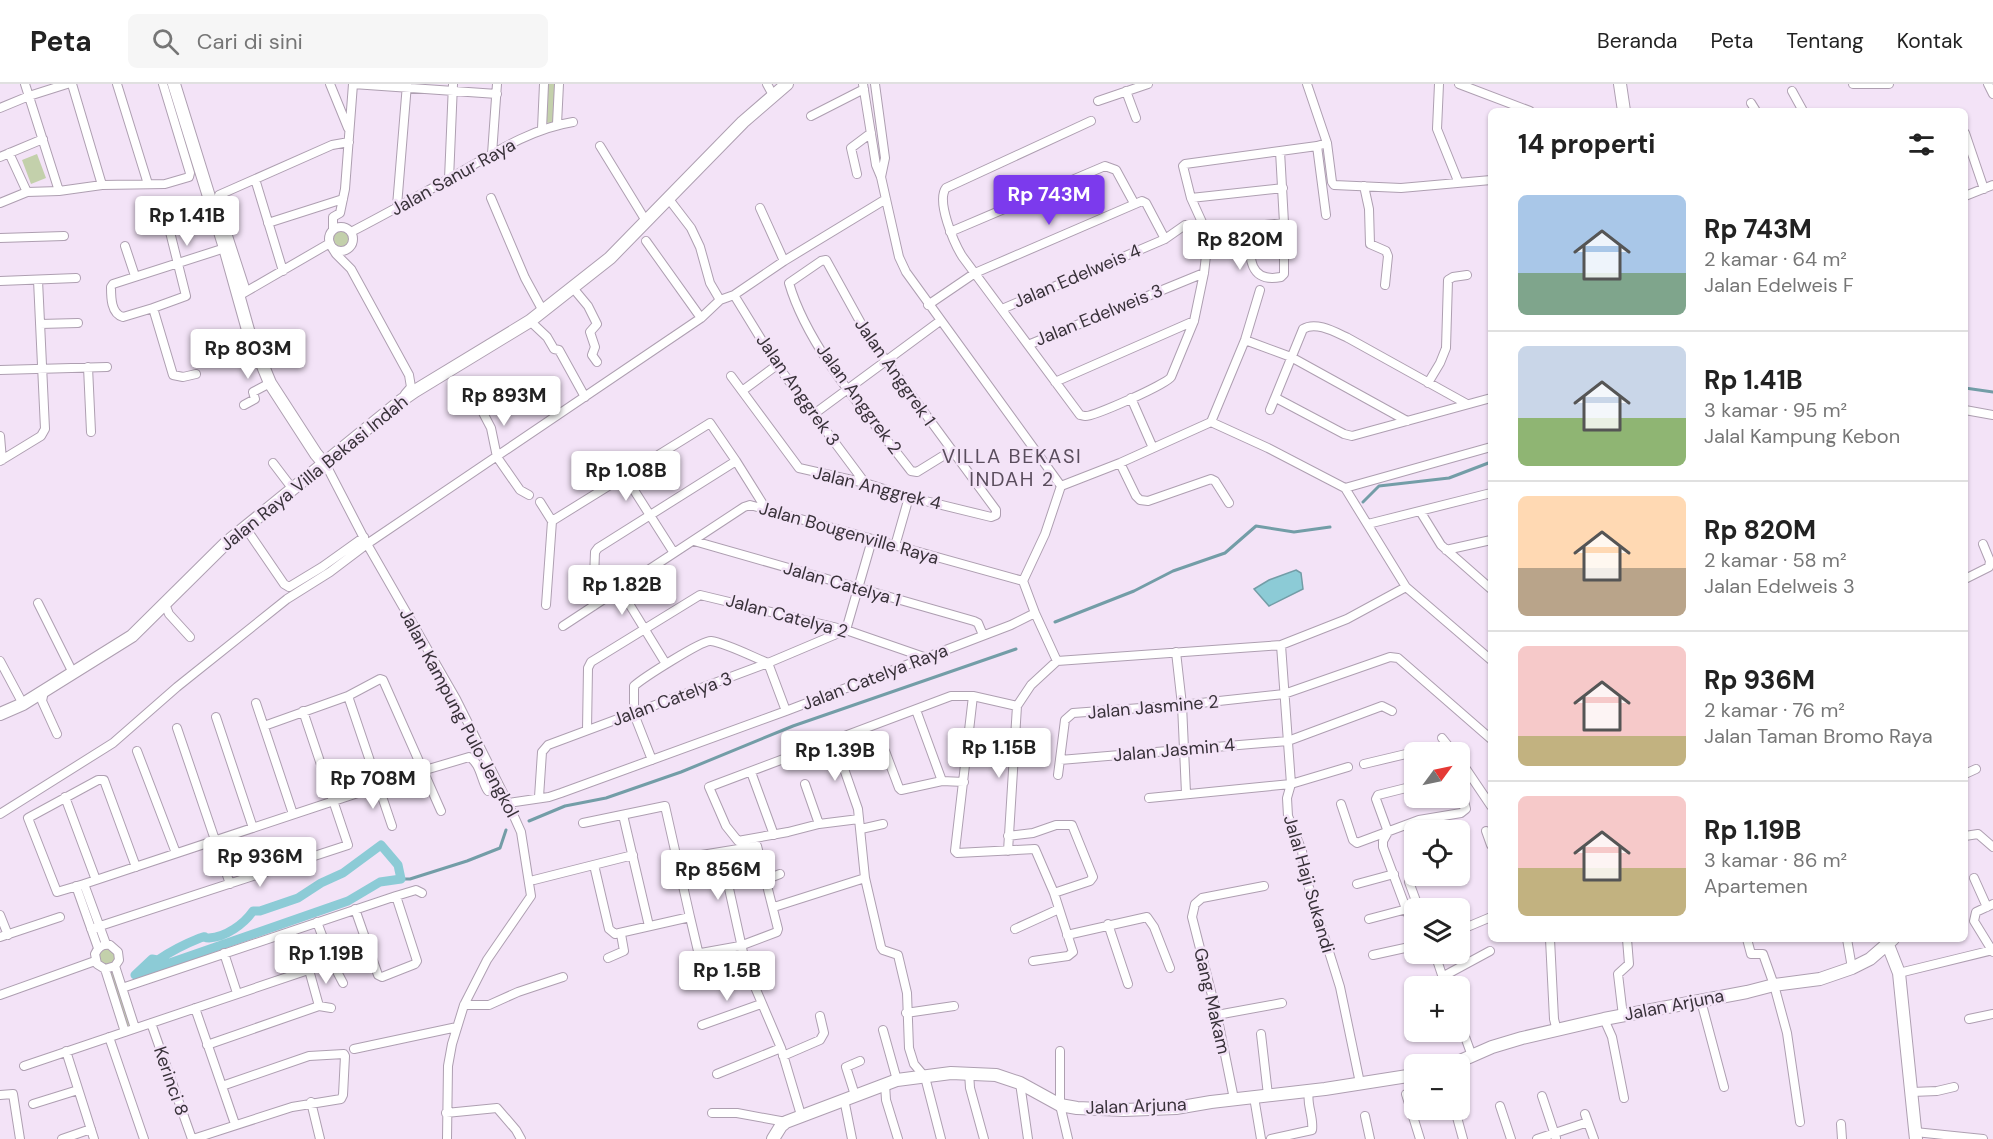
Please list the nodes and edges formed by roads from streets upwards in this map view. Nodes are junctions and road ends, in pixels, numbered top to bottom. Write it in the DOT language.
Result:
graph roads {
  1 [pos="25,84"];
  2 [pos="66,84"];
  3 [pos="72,84"];
  4 [pos="117,84"];
  5 [pos="163,84"];
  6 [pos="174,84"];
  7 [pos="330,84"];
  8 [pos="353,84"];
  9 [pos="544,84"];
  10 [pos="559,84"];
  11 [pos="787,84"];
  12 [pos="875,84"];
  13 [pos="1148,84"];
  14 [pos="1307,84"];
  15 [pos="1439,84"];
  16 [pos="1459,84"];
  17 [pos="1620,84"];
  18 [pos="1853,84"];
  19 [pos="1889,84"];
  20 [pos="1988,84"];
  21 [pos="407,85"];
  22 [pos="863,87"];
  23 [pos="452,88"];
  24 [pos="497,89"];
  25 [pos="770,90"];
  26 [pos="1126,91"];
  27 [pos="1792,91"];
  28 [pos="1993,93"];
  29 [pos="29,96"];
  30 [pos="1098,101"];
  31 [pos="0,108"];
  32 [pos="1522,108"];
  33 [pos="1622,108"];
  34 [pos="1801,108"];
  35 [pos="811,116"];
  36 [pos="1136,118"];
  37 [pos="1091,121"];
  38 [pos="573,122"];
  39 [pos="556,124"];
  40 [pos="542,129"];
  41 [pos="350,130"];
  42 [pos="871,133"];
  43 [pos="43,139"];
  44 [pos="349,142"];
  45 [pos="1326,143"];
  46 [pos="600,146"];
  47 [pos="1317,146"];
  48 [pos="1968,149"];
  49 [pos="1280,152"];
  50 [pos="492,154"];
  51 [pos="4,155"];
  52 [pos="857,174"];
  53 [pos="881,177"];
  54 [pos="255,179"];
  55 [pos="449,179"];
  56 [pos="1488,180"];
  57 [pos="1458,181"];
  58 [pos="148,184"];
  59 [pos="102,185"];
  60 [pos="1364,186"];
  61 [pos="1989,187"];
  62 [pos="1282,188"];
  63 [pos="59,191"];
  64 [pos="27,192"];
  65 [pos="1968,195"];
  66 [pos="491,198"];
  67 [pos="668,198"];
  68 [pos="1191,198"];
  69 [pos="343,199"];
  70 [pos="886,199"];
  71 [pos="0,203"];
  72 [pos="1134,203"];
  73 [pos="397,206"];
  74 [pos="760,208"];
  75 [pos="1326,215"];
  76 [pos="167,220"];
  77 [pos="646,221"];
  78 [pos="268,223"];
  79 [pos="1284,223"];
  80 [pos="1250,228"];
  81 [pos="333,230"];
  82 [pos="351,232"];
  83 [pos="951,232"];
  84 [pos="64,236"];
  85 [pos="0,238"];
  86 [pos="1165,238"];
  87 [pos="646,241"];
  88 [pos="330,244"];
  89 [pos="125,246"];
  90 [pos="225,248"];
  91 [pos="784,261"];
  92 [pos="177,264"];
  93 [pos="283,271"];
  94 [pos="975,273"];
  95 [pos="1204,273"];
  96 [pos="1467,275"];
  97 [pos="135,276"];
  98 [pos="76,278"];
  99 [pos="38,280"];
  100 [pos="0,281"];
  101 [pos="789,283"];
  102 [pos="1385,285"];
  103 [pos="573,288"];
  104 [pos="1260,290"];
  105 [pos="242,293"];
  106 [pos="734,295"];
  107 [pos="720,300"];
  108 [pos="928,305"];
  109 [pos="153,308"];
  110 [pos="1002,309"];
  111 [pos="543,311"];
  112 [pos="701,318"];
  113 [pos="530,321"];
  114 [pos="940,321"];
  115 [pos="1194,321"];
  116 [pos="78,323"];
  117 [pos="40,324"];
  118 [pos="1245,340"];
  119 [pos="1028,345"];
  120 [pos="1291,357"];
  121 [pos="597,362"];
  122 [pos="886,362"];
  123 [pos="777,365"];
  124 [pos="88,367"];
  125 [pos="107,367"];
  126 [pos="41,368"];
  127 [pos="0,370"];
  128 [pos="196,374"];
  129 [pos="731,376"];
  130 [pos="1055,382"];
  131 [pos="270,383"];
  132 [pos="1428,383"];
  133 [pos="848,389"];
  134 [pos="742,391"];
  135 [pos="585,397"];
  136 [pos="1131,398"];
  137 [pos="1276,398"];
  138 [pos="1488,399"];
  139 [pos="244,405"];
  140 [pos="1467,405"];
  141 [pos="480,407"];
  142 [pos="1270,410"];
  143 [pos="1968,411"];
  144 [pos="814,414"];
  145 [pos="384,415"];
  146 [pos="1993,415"];
  147 [pos="1407,421"];
  148 [pos="1211,422"];
  149 [pos="91,432"];
  150 [pos="0,436"];
  151 [pos="1153,448"];
  152 [pos="1488,448"];
  153 [pos="951,451"];
  154 [pos="497,457"];
  155 [pos="1,461"];
  156 [pos="736,461"];
  157 [pos="326,462"];
  158 [pos="273,463"];
  159 [pos="1120,463"];
  160 [pos="625,476"];
  161 [pos="865,483"];
  162 [pos="1061,486"];
  163 [pos="292,488"];
  164 [pos="1345,488"];
  165 [pos="1488,494"];
  166 [pos="529,495"];
  167 [pos="909,497"];
  168 [pos="540,502"];
  169 [pos="1228,503"];
  170 [pos="766,509"];
  171 [pos="1420,512"];
  172 [pos="650,515"];
  173 [pos="996,515"];
  174 [pos="552,521"];
  175 [pos="1368,524"];
  176 [pos="245,527"];
  177 [pos="872,540"];
  178 [pos="366,541"];
  179 [pos="694,541"];
  180 [pos="1488,541"];
  181 [pos="1983,544"];
  182 [pos="895,546"];
  183 [pos="1446,550"];
  184 [pos="674,554"];
  185 [pos="1968,578"];
  186 [pos="1023,580"];
  187 [pos="284,584"];
  188 [pos="1488,586"];
  189 [pos="1406,587"];
  190 [pos="620,589"];
  191 [pos="859,589"];
  192 [pos="287,598"];
  193 [pos="38,603"];
  194 [pos="165,604"];
  195 [pos="546,605"];
  196 [pos="593,606"];
  197 [pos="1035,614"];
  198 [pos="563,626"];
  199 [pos="646,629"];
  200 [pos="846,630"];
  201 [pos="983,635"];
  202 [pos="190,638"];
  203 [pos="1281,645"];
  204 [pos="1176,652"];
  205 [pos="924,657"];
  206 [pos="1488,657"];
  207 [pos="0,661"];
  208 [pos="1057,661"];
  209 [pos="768,663"];
  210 [pos="666,664"];
  211 [pos="73,673"];
  212 [pos="44,691"];
  213 [pos="1284,694"];
  214 [pos="348,696"];
  215 [pos="973,696"];
  216 [pos="256,703"];
  217 [pos="23,704"];
  218 [pos="1182,705"];
  219 [pos="1017,706"];
  220 [pos="916,710"];
  221 [pos="303,711"];
  222 [pos="786,711"];
  223 [pos="1392,711"];
  224 [pos="0,714"];
  225 [pos="634,714"];
  226 [pos="216,717"];
  227 [pos="264,726"];
  228 [pos="177,728"];
  229 [pos="587,730"];
  230 [pos="57,734"];
  231 [pos="1488,736"];
  232 [pos="1442,738"];
  233 [pos="834,740"];
  234 [pos="1288,741"];
  235 [pos="1445,742"];
  236 [pos="1185,749"];
  237 [pos="137,751"];
  238 [pos="885,751"];
  239 [pos="1404,754"];
  240 [pos="652,760"];
  241 [pos="1060,760"];
  242 [pos="1364,764"];
  243 [pos="1348,767"];
  244 [pos="1976,769"];
  245 [pos="422,771"];
  246 [pos="751,772"];
  247 [pos="1968,773"];
  248 [pos="1058,775"];
  249 [pos="942,781"];
  250 [pos="964,782"];
  251 [pos="1470,782"];
  252 [pos="805,784"];
  253 [pos="1291,784"];
  254 [pos="379,786"];
  255 [pos="1404,789"];
  256 [pos="488,791"];
  257 [pos="1186,793"];
  258 [pos="65,797"];
  259 [pos="539,797"];
  260 [pos="1149,798"];
  261 [pos="333,801"];
  262 [pos="508,802"];
  263 [pos="1488,803"];
  264 [pos="1341,804"];
  265 [pos="1466,808"];
  266 [pos="441,811"];
  267 [pos="0,814"];
  268 [pos="293,814"];
  269 [pos="623,815"];
  270 [pos="859,819"];
  271 [pos="583,824"];
  272 [pos="819,824"];
  273 [pos="883,824"];
  274 [pos="392,826"];
  275 [pos="253,828"];
  276 [pos="861,829"];
  277 [pos="1486,831"];
  278 [pos="1388,832"];
  279 [pos="1033,833"];
  280 [pos="774,835"];
  281 [pos="1008,836"];
  282 [pos="1488,836"];
  283 [pos="1968,836"];
  284 [pos="215,840"];
  285 [pos="1993,847"];
  286 [pos="1035,849"];
  287 [pos="721,852"];
  288 [pos="1008,852"];
  289 [pos="176,853"];
  290 [pos="633,855"];
  291 [pos="677,859"];
  292 [pos="594,865"];
  293 [pos="136,867"];
  294 [pos="780,874"];
  295 [pos="1394,874"];
  296 [pos="865,878"];
  297 [pos="1974,878"];
  298 [pos="767,879"];
  299 [pos="96,880"];
  300 [pos="534,880"];
  301 [pos="230,884"];
  302 [pos="1357,884"];
  303 [pos="80,885"];
  304 [pos="1264,886"];
  305 [pos="422,893"];
  306 [pos="1054,893"];
  307 [pos="396,896"];
  308 [pos="1404,901"];
  309 [pos="1990,906"];
  310 [pos="774,907"];
  311 [pos="355,909"];
  312 [pos="1059,909"];
  313 [pos="1404,910"];
  314 [pos="0,915"];
  315 [pos="60,917"];
  316 [pos="690,917"];
  317 [pos="1488,918"];
  318 [pos="1369,919"];
  319 [pos="317,922"];
  320 [pos="1108,924"];
  321 [pos="650,926"];
  322 [pos="1470,926"];
  323 [pos="95,927"];
  324 [pos="1015,929"];
  325 [pos="621,934"];
  326 [pos="1067,934"];
  327 [pos="4,936"];
  328 [pos="1550,942"];
  329 [pos="1627,942"];
  330 [pos="1748,942"];
  331 [pos="1848,942"];
  332 [pos="102,946"];
  333 [pos="740,946"];
  334 [pos="1888,947"];
  335 [pos="1404,948"];
  336 [pos="1490,951"];
  337 [pos="1992,951"];
  338 [pos="224,953"];
  339 [pos="1373,955"];
  340 [pos="608,958"];
  341 [pos="95,961"];
  342 [pos="1033,961"];
  343 [pos="332,962"];
  344 [pos="114,966"];
  345 [pos="1170,968"];
  346 [pos="1852,968"];
  347 [pos="105,969"];
  348 [pos="309,970"];
  349 [pos="1899,973"];
  350 [pos="1444,976"];
  351 [pos="563,977"];
  352 [pos="343,983"];
  353 [pos="1128,984"];
  354 [pos="1774,985"];
  355 [pos="122,988"];
  356 [pos="237,993"];
  357 [pos="0,995"];
  358 [pos="1701,1001"];
  359 [pos="1282,1003"];
  360 [pos="761,1004"];
  361 [pos="464,1005"];
  362 [pos="319,1006"];
  363 [pos="954,1006"];
  364 [pos="195,1008"];
  365 [pos="331,1008"];
  366 [pos="906,1013"];
  367 [pos="1993,1014"];
  368 [pos="1217,1015"];
  369 [pos="820,1016"];
  370 [pos="1623,1016"];
  371 [pos="1604,1019"];
  372 [pos="1969,1020"];
  373 [pos="152,1023"];
  374 [pos="702,1025"];
  375 [pos="457,1027"];
  376 [pos="135,1028"];
  377 [pos="883,1030"];
  378 [pos="1557,1031"];
  379 [pos="125,1032"];
  380 [pos="1261,1034"];
  381 [pos="109,1037"];
  382 [pos="1467,1042"];
  383 [pos="207,1045"];
  384 [pos="354,1049"];
  385 [pos="66,1051"];
  386 [pos="1060,1051"];
  387 [pos="782,1052"];
  388 [pos="1472,1056"];
  389 [pos="860,1061"];
  390 [pos="24,1066"];
  391 [pos="969,1072"];
  392 [pos="717,1074"];
  393 [pos="1404,1076"];
  394 [pos="926,1077"];
  395 [pos="891,1082"];
  396 [pos="1020,1083"];
  397 [pos="1360,1083"];
  398 [pos="222,1086"];
  399 [pos="1724,1086"];
  400 [pos="1954,1087"];
  401 [pos="78,1090"];
  402 [pos="1309,1091"];
  403 [pos="1911,1092"];
  404 [pos="0,1095"];
  405 [pos="1268,1095"];
  406 [pos="1542,1096"];
  407 [pos="849,1097"];
  408 [pos="1254,1097"];
  409 [pos="1624,1098"];
  410 [pos="1234,1099"];
  411 [pos="311,1102"];
  412 [pos="33,1104"];
  413 [pos="1060,1105"];
  414 [pos="1500,1106"];
  415 [pos="446,1113"];
  416 [pos="712,1113"];
  417 [pos="801,1115"];
  418 [pos="1365,1116"];
  419 [pos="1415,1120"];
  420 [pos="1458,1120"];
  421 [pos="786,1122"];
  422 [pos="1800,1122"];
  423 [pos="235,1124"];
  424 [pos="1841,1124"];
  425 [pos="91,1129"];
  426 [pos="1915,1135"];
  427 [pos="1555,1136"];
  428 [pos="20,1139"];
  429 [pos="62,1139"];
  430 [pos="94,1139"];
  431 [pos="144,1139"];
  432 [pos="192,1139"];
  433 [pos="320,1139"];
  434 [pos="447,1139"];
  435 [pos="521,1139"];
  436 [pos="773,1139"];
  437 [pos="852,1139"];
  438 [pos="898,1139"];
  439 [pos="941,1139"];
  440 [pos="984,1139"];
  441 [pos="1028,1139"];
  442 [pos="1068,1139"];
  443 [pos="1261,1139"];
  444 [pos="1271,1139"];
  445 [pos="1370,1139"];
  446 [pos="1420,1139"];
  447 [pos="1463,1139"];
  448 [pos="1511,1139"];
  449 [pos="1537,1139"];
  450 [pos="1594,1139"];
  451 [pos="1842,1139"];
  452 [pos="1983,1139"];
  1 -- 29 [label="street"];
  2 -- 29 [label="street"];
  3 -- 59 [label="street"];
  4 -- 58 [label="street"];
  5 -- 58 [label="street"];
  6 -- 90 [label="street"];
  7 -- 41 [label="street"];
  8 -- 21 [label="street"];
  8 -- 41 [label="street"];
  9 -- 40 [label="street"];
  10 -- 39 [label="street"];
  11 -- 25 [label="street, Jalan Raya Villa Bekasi Indah"];
  12 -- 53 [label="street"];
  13 -- 26 [label="street"];
  14 -- 45 [label="street"];
  15 -- 57 [label="street"];
  16 -- 32 [label="street"];
  17 -- 33 [label="street"];
  18 -- 19 [label="street"];
  20 -- 28 [label="street"];
  21 -- 23 [label="street"];
  21 -- 73 [label="street"];
  22 -- 35 [label="street"];
  22 -- 42 [label="street"];
  23 -- 24 [label="street"];
  23 -- 55 [label="street"];
  24 -- 50 [label="street"];
  25 -- 67 [label="street, Jalan Raya Villa Bekasi Indah"];
  26 -- 30 [label="street"];
  26 -- 36 [label="street"];
  27 -- 34 [label="street"];
  29 -- 31 [label="street"];
  29 -- 43 [label="street"];
  37 -- 83 [label="street"];
  38 -- 39 [label="street, Jalan Sanur Raya"];
  39 -- 40 [label="street, Jalan Sanur Raya"];
  40 -- 50 [label="street, Jalan Sanur Raya"];
  41 -- 44 [label="street"];
  42 -- 52 [label="street"];
  42 -- 53 [label="street"];
  43 -- 51 [label="street"];
  43 -- 63 [label="street"];
  44 -- 54 [label="street"];
  44 -- 69 [label="street"];
  45 -- 47 [label="street"];
  45 -- 60 [label="street"];
  46 -- 77 [label="street"];
  47 -- 49 [label="street"];
  47 -- 75 [label="street"];
  48 -- 61 [label="street"];
  49 -- 62 [label="street"];
  49 -- 68 [label="street"];
  50 -- 55 [label="street, Jalan Sanur Raya"];
  51 -- 64 [label="street"];
  53 -- 70 [label="street"];
  54 -- 78 [label="street"];
  54 -- 105 [label="street"];
  55 -- 73 [label="street, Jalan Sanur Raya"];
  56 -- 57 [label="street"];
  57 -- 60 [label="street"];
  58 -- 59 [label="street"];
  59 -- 63 [label="street"];
  60 -- 102 [label="street"];
  61 -- 65 [label="street"];
  62 -- 68 [label="street"];
  62 -- 79 [label="street"];
  63 -- 64 [label="street"];
  64 -- 71 [label="street"];
  66 -- 111 [label="street"];
  67 -- 77 [label="street, Jalan Raya Villa Bekasi Indah"];
  67 -- 107 [label="street"];
  68 -- 80 [label="street"];
  69 -- 78 [label="street"];
  69 -- 81 [label="street"];
  70 -- 91 [label="street"];
  70 -- 108 [label="street"];
  72 -- 83 [label="street"];
  72 -- 86 [label="street"];
  72 -- 94 [label="street"];
  73 -- 82 [label="street, Jalan Sanur Raya"];
  74 -- 91 [label="street"];
  76 -- 92 [label="street"];
  77 -- 103 [label="street, Jalan Raya Villa Bekasi Indah"];
  78 -- 93 [label="street"];
  79 -- 80 [label="street"];
  79 -- 80 [label="street"];
  81 -- 82 [label="street"];
  81 -- 88 [label="street"];
  82 -- 88 [label="street"];
  83 -- 94 [label="street"];
  84 -- 85 [label="street"];
  86 -- 95 [label="street, Jalan Edelweis 4"];
  86 -- 110 [label="street, Jalan Edelweis 4"];
  87 -- 112 [label="street"];
  88 -- 93 [label="street"];
  88 -- 145 [label="street"];
  89 -- 97 [label="street"];
  90 -- 92 [label="street"];
  90 -- 105 [label="street"];
  91 -- 106 [label="street"];
  92 -- 97 [label="street"];
  92 -- 109 [label="street"];
  93 -- 105 [label="street"];
  94 -- 108 [label="street"];
  94 -- 110 [label="street"];
  95 -- 115 [label="street"];
  95 -- 119 [label="street, Jalan Edelweis 3"];
  96 -- 132 [label="street"];
  97 -- 109 [label="street"];
  98 -- 99 [label="street"];
  99 -- 100 [label="street"];
  99 -- 117 [label="street"];
  101 -- 122 [label="street, Jalan Anggrek 1"];
  101 -- 133 [label="street, Jalan Anggrek 2"];
  103 -- 111 [label="street, Jalan Raya Villa Bekasi Indah"];
  103 -- 121 [label="street"];
  104 -- 118 [label="street"];
  105 -- 131 [label="street"];
  106 -- 107 [label="street"];
  106 -- 123 [label="street, Jalan Anggrek 3"];
  107 -- 112 [label="street"];
  108 -- 114 [label="street"];
  109 -- 128 [label="street"];
  110 -- 119 [label="street"];
  111 -- 113 [label="street, Jalan Raya Villa Bekasi Indah"];
  112 -- 135 [label="street"];
  113 -- 135 [label="street"];
  113 -- 145 [label="street, Jalan Raya Villa Bekasi Indah"];
  114 -- 122 [label="street"];
  114 -- 162 [label="street"];
  115 -- 130 [label="street"];
  115 -- 136 [label="street"];
  116 -- 117 [label="street"];
  117 -- 126 [label="street"];
  118 -- 120 [label="street"];
  118 -- 148 [label="street"];
  119 -- 130 [label="street"];
  120 -- 132 [label="street"];
  120 -- 137 [label="street"];
  120 -- 147 [label="street"];
  122 -- 133 [label="street"];
  122 -- 153 [label="street, Jalan Anggrek 1"];
  123 -- 134 [label="street"];
  123 -- 144 [label="street, Jalan Anggrek 3"];
  124 -- 125 [label="street"];
  124 -- 126 [label="street"];
  124 -- 149 [label="street"];
  126 -- 127 [label="street"];
  126 -- 155 [label="street"];
  129 -- 134 [label="street, Jalan Anggrek 4"];
  130 -- 136 [label="street"];
  131 -- 139 [label="street"];
  131 -- 157 [label="street"];
  132 -- 140 [label="street"];
  133 -- 144 [label="street"];
  133 -- 153 [label="street, Jalan Anggrek 2"];
  134 -- 161 [label="street, Jalan Anggrek 4"];
  135 -- 154 [label="street"];
  136 -- 151 [label="street"];
  137 -- 142 [label="street"];
  137 -- 147 [label="street"];
  138 -- 140 [label="street"];
  140 -- 147 [label="street"];
  141 -- 154 [label="street"];
  143 -- 146 [label="street"];
  144 -- 161 [label="street, Jalan Anggrek 3"];
  145 -- 157 [label="street, Jalan Raya Villa Bekasi Indah"];
  148 -- 151 [label="street"];
  148 -- 164 [label="street"];
  150 -- 155 [label="street"];
  151 -- 159 [label="street"];
  152 -- 164 [label="street"];
  153 -- 173 [label="street, Jalan Anggrek 1"];
  154 -- 166 [label="street"];
  154 -- 178 [label="street"];
  156 -- 160 [label="street"];
  156 -- 170 [label="street"];
  156 -- 172 [label="street"];
  157 -- 163 [label="street, Jalan Raya Villa Bekasi Indah"];
  157 -- 178 [label="street, Jalan Kampung Pulo Jengkol"];
  158 -- 163 [label="street"];
  159 -- 162 [label="street"];
  159 -- 169 [label="street"];
  160 -- 172 [label="street"];
  160 -- 174 [label="street"];
  161 -- 167 [label="street, Jalan Anggrek 4"];
  162 -- 186 [label="street"];
  163 -- 176 [label="street, Jalan Raya Villa Bekasi Indah"];
  164 -- 175 [label="street"];
  165 -- 171 [label="street"];
  167 -- 173 [label="street, Jalan Anggrek 4"];
  167 -- 182 [label="street"];
  168 -- 174 [label="street"];
  170 -- 177 [label="street, Jalan Bougenville Raya"];
  170 -- 179 [label="street, Jalan Bougenville Raya"];
  171 -- 175 [label="street"];
  171 -- 183 [label="street"];
  172 -- 184 [label="street"];
  172 -- 196 [label="street"];
  174 -- 195 [label="street"];
  175 -- 189 [label="street"];
  176 -- 187 [label="street"];
  176 -- 194 [label="street, Jalan Raya Villa Bekasi Indah"];
  177 -- 182 [label="street, Jalan Bougenville Raya"];
  177 -- 191 [label="street"];
  178 -- 187 [label="street"];
  178 -- 192 [label="street"];
  178 -- 262 [label="street, Jalan Kampung Pulo Jengkol"];
  179 -- 184 [label="street, Jalan Bougenville Raya"];
  179 -- 191 [label="street, Jalan Catelya 1"];
  180 -- 183 [label="street"];
  181 -- 185 [label="street"];
  182 -- 186 [label="street, Jalan Bougenville Raya"];
  183 -- 188 [label="street"];
  184 -- 190 [label="street, Jalan Bougenville Raya"];
  186 -- 197 [label="street"];
  187 -- 192 [label="street"];
  189 -- 203 [label="street"];
  189 -- 206 [label="street"];
  190 -- 196 [label="street, Jalan Bougenville Raya"];
  190 -- 199 [label="street"];
  191 -- 200 [label="street"];
  191 -- 201 [label="street, Jalan Catelya 1"];
  192 -- 267 [label="street"];
  193 -- 211 [label="street"];
  194 -- 202 [label="street"];
  194 -- 211 [label="street, Jalan Raya Villa Bekasi Indah"];
  196 -- 198 [label="street, Jalan Bougenville Raya"];
  197 -- 201 [label="street, Jalan Catelya Raya"];
  197 -- 208 [label="street"];
  199 -- 200 [label="street, Jalan Catelya 2"];
  199 -- 210 [label="street"];
  199 -- 229 [label="street, Jalan Catelya 2"];
  200 -- 205 [label="street, Jalan Catelya 2"];
  200 -- 209 [label="street, Jalan Catelya 3"];
  201 -- 205 [label="street, Jalan Catelya Raya"];
  203 -- 204 [label="street"];
  203 -- 213 [label="street, Jalal Haji Sukandi"];
  204 -- 208 [label="street"];
  204 -- 218 [label="street"];
  205 -- 222 [label="street, Jalan Catelya Raya"];
  207 -- 217 [label="street"];
  208 -- 219 [label="street"];
  209 -- 210 [label="street"];
  209 -- 222 [label="street"];
  209 -- 225 [label="street, Jalan Catelya 3"];
  210 -- 225 [label="street"];
  211 -- 212 [label="street, Jalan Raya Villa Bekasi Indah"];
  212 -- 217 [label="street, Jalan Raya Villa Bekasi Indah"];
  212 -- 230 [label="street"];
  213 -- 218 [label="street, Jalan Jasmine 2"];
  213 -- 231 [label="street, Jalan Jasmine 2"];
  213 -- 234 [label="street, Jalal Haji Sukandi"];
  214 -- 221 [label="street"];
  214 -- 245 [label="street"];
  214 -- 254 [label="street"];
  215 -- 219 [label="street"];
  215 -- 220 [label="street"];
  215 -- 250 [label="street"];
  216 -- 227 [label="street"];
  217 -- 224 [label="street, Jalan Raya Villa Bekasi Indah"];
  218 -- 236 [label="street"];
  218 -- 241 [label="street, Jalan Jasmine 2"];
  219 -- 281 [label="street"];
  220 -- 233 [label="street"];
  220 -- 249 [label="street"];
  221 -- 227 [label="street"];
  221 -- 261 [label="street"];
  222 -- 240 [label="street, Jalan Catelya Raya"];
  223 -- 234 [label="street, Jalan Jasmin 4"];
  225 -- 229 [label="street, Jalan Catelya 3"];
  225 -- 240 [label="street"];
  226 -- 275 [label="street"];
  227 -- 268 [label="street"];
  228 -- 284 [label="street"];
  229 -- 259 [label="street, Jalan Catelya 3"];
  232 -- 235 [label="street"];
  233 -- 246 [label="street"];
  233 -- 270 [label="street"];
  234 -- 236 [label="street, Jalan Jasmin 4"];
  234 -- 253 [label="street, Jalal Haji Sukandi"];
  236 -- 241 [label="street, Jalan Jasmin 4"];
  236 -- 257 [label="street"];
  237 -- 289 [label="street"];
  238 -- 249 [label="street"];
  239 -- 242 [label="street"];
  240 -- 259 [label="street, Jalan Catelya Raya"];
  241 -- 248 [label="street"];
  243 -- 253 [label="street"];
  244 -- 247 [label="street"];
  245 -- 254 [label="street"];
  245 -- 256 [label="street"];
  245 -- 266 [label="street"];
  246 -- 280 [label="street"];
  246 -- 280 [label="street"];
  249 -- 250 [label="street"];
  250 -- 288 [label="street"];
  251 -- 263 [label="street"];
  252 -- 272 [label="street"];
  253 -- 257 [label="street"];
  253 -- 397 [label="street, Jalal Haji Sukandi"];
  254 -- 261 [label="street"];
  254 -- 274 [label="street"];
  255 -- 278 [label="street"];
  257 -- 260 [label="street"];
  258 -- 293 [label="street"];
  258 -- 299 [label="street"];
  258 -- 303 [label="street"];
  259 -- 262 [label="street, Jalan Catelya Raya"];
  261 -- 268 [label="street"];
  261 -- 301 [label="street"];
  262 -- 361 [label="street, Jalan Kampung Pulo Jengkol"];
  264 -- 278 [label="street"];
  265 -- 278 [label="street"];
  268 -- 275 [label="street"];
  269 -- 271 [label="street"];
  269 -- 290 [label="street"];
  269 -- 291 [label="street"];
  270 -- 272 [label="street"];
  270 -- 276 [label="street"];
  272 -- 280 [label="street"];
  273 -- 276 [label="street"];
  275 -- 284 [label="street"];
  276 -- 296 [label="street"];
  277 -- 282 [label="street"];
  278 -- 295 [label="street"];
  279 -- 281 [label="street"];
  279 -- 286 [label="street"];
  279 -- 306 [label="street"];
  281 -- 288 [label="street"];
  283 -- 285 [label="street"];
  284 -- 289 [label="street"];
  284 -- 301 [label="street"];
  286 -- 288 [label="street"];
  286 -- 306 [label="street"];
  287 -- 291 [label="street"];
  287 -- 298 [label="street"];
  287 -- 333 [label="street"];
  289 -- 293 [label="street"];
  290 -- 292 [label="street"];
  290 -- 321 [label="street"];
  291 -- 316 [label="street"];
  292 -- 300 [label="street"];
  292 -- 325 [label="street"];
  293 -- 299 [label="street"];
  294 -- 298 [label="street"];
  295 -- 302 [label="street"];
  295 -- 308 [label="street"];
  296 -- 310 [label="street"];
  296 -- 366 [label="street"];
  297 -- 309 [label="street"];
  298 -- 310 [label="street"];
  299 -- 303 [label="street"];
  301 -- 323 [label="street"];
  303 -- 323 [label="street"];
  304 -- 368 [label="street, Gang Makam"];
  305 -- 307 [label="street"];
  306 -- 312 [label="street"];
  307 -- 311 [label="street"];
  307 -- 311 [label="street"];
  309 -- 337 [label="street"];
  310 -- 333 [label="street"];
  311 -- 319 [label="street"];
  312 -- 324 [label="street"];
  312 -- 326 [label="street"];
  313 -- 318 [label="street"];
  314 -- 327 [label="street"];
  315 -- 327 [label="street"];
  316 -- 321 [label="street"];
  316 -- 333 [label="street"];
  317 -- 322 [label="street"];
  319 -- 338 [label="street"];
  319 -- 343 [label="street"];
  320 -- 326 [label="street"];
  320 -- 345 [label="street"];
  320 -- 353 [label="street"];
  321 -- 325 [label="street"];
  323 -- 332 [label="street"];
  325 -- 340 [label="street"];
  326 -- 342 [label="street"];
  328 -- 378 [label="street"];
  329 -- 370 [label="street"];
  330 -- 354 [label="street"];
  331 -- 346 [label="street"];
  332 -- 341 [label="street"];
  332 -- 344 [label="street"];
  333 -- 360 [label="street"];
  334 -- 346 [label="street, Jalan Arjuna"];
  334 -- 349 [label="street"];
  335 -- 339 [label="street"];
  336 -- 350 [label="street"];
  337 -- 349 [label="street"];
  338 -- 355 [label="street"];
  338 -- 356 [label="street"];
  341 -- 347 [label="street"];
  341 -- 357 [label="street"];
  343 -- 348 [label="street"];
  343 -- 352 [label="street"];
  344 -- 347 [label="street"];
  344 -- 355 [label="street"];
  346 -- 354 [label="street, Jalan Arjuna"];
  347 -- 379 [label="street"];
  348 -- 356 [label="street"];
  348 -- 362 [label="street"];
  349 -- 403 [label="street"];
  351 -- 361 [label="street"];
  354 -- 358 [label="street, Jalan Arjuna"];
  354 -- 422 [label="street"];
  355 -- 376 [label="street"];
  356 -- 364 [label="street"];
  358 -- 370 [label="street, Jalan Arjuna"];
  358 -- 399 [label="street"];
  359 -- 368 [label="street"];
  360 -- 374 [label="street"];
  360 -- 387 [label="street"];
  361 -- 375 [label="street, Jalan Kampung Pulo Jengkol"];
  362 -- 365 [label="street"];
  362 -- 383 [label="street"];
  363 -- 366 [label="street"];
  364 -- 373 [label="street"];
  364 -- 383 [label="street"];
  366 -- 394 [label="street"];
  367 -- 372 [label="street"];
  368 -- 410 [label="street, Gang Makam"];
  369 -- 387 [label="street"];
  370 -- 371 [label="street, Jalan Arjuna"];
  371 -- 378 [label="street, Jalan Arjuna"];
  371 -- 409 [label="street"];
  373 -- 376 [label="street"];
  373 -- 432 [label="street, Kerinci 8"];
  375 -- 384 [label="street"];
  375 -- 415 [label="street, Jalan Kampung Pulo Jengkol"];
  376 -- 379 [label="street"];
  377 -- 395 [label="street"];
  378 -- 388 [label="street, Jalan Arjuna"];
  379 -- 381 [label="street"];
  380 -- 405 [label="street"];
  381 -- 385 [label="street"];
  381 -- 431 [label="street"];
  382 -- 388 [label="street"];
  383 -- 398 [label="street"];
  385 -- 390 [label="street"];
  385 -- 401 [label="street"];
  386 -- 413 [label="street"];
  387 -- 392 [label="street"];
  387 -- 417 [label="street"];
  389 -- 407 [label="street"];
  391 -- 394 [label="street, Jalan Arjuna"];
  391 -- 396 [label="street, Jalan Arjuna"];
  391 -- 440 [label="street"];
  393 -- 397 [label="street, Jalan Arjuna"];
  394 -- 395 [label="street, Jalan Arjuna"];
  394 -- 439 [label="street"];
  395 -- 407 [label="street, Jalan Arjuna"];
  395 -- 438 [label="street"];
  396 -- 413 [label="street, Jalan Arjuna"];
  396 -- 441 [label="street"];
  397 -- 402 [label="street, Jalan Arjuna"];
  398 -- 411 [label="street"];
  398 -- 423 [label="street"];
  400 -- 403 [label="street"];
  401 -- 412 [label="street"];
  401 -- 425 [label="street"];
  402 -- 405 [label="street, Jalan Arjuna"];
  402 -- 444 [label="street"];
  403 -- 426 [label="street"];
  404 -- 428 [label="street"];
  405 -- 408 [label="street, Jalan Arjuna"];
  406 -- 427 [label="street"];
  407 -- 417 [label="street, Jalan Arjuna"];
  407 -- 437 [label="street"];
  408 -- 410 [label="street, Jalan Arjuna"];
  408 -- 443 [label="street"];
  410 -- 413 [label="street, Jalan Arjuna"];
  411 -- 423 [label="street"];
  411 -- 433 [label="street"];
  413 -- 442 [label="street"];
  414 -- 448 [label="street"];
  415 -- 434 [label="street, Jalan Kampung Pulo Jengkol"];
  415 -- 435 [label="street"];
  416 -- 421 [label="street"];
  417 -- 421 [label="street, Jalan Arjuna"];
  418 -- 445 [label="street"];
  419 -- 446 [label="street"];
  420 -- 447 [label="street"];
  421 -- 436 [label="street, Jalan Arjuna"];
  423 -- 432 [label="street"];
  424 -- 451 [label="street"];
  425 -- 429 [label="street"];
  425 -- 430 [label="street"];
  426 -- 452 [label="street"];
  427 -- 449 [label="street"];
  427 -- 450 [label="street"];
}
